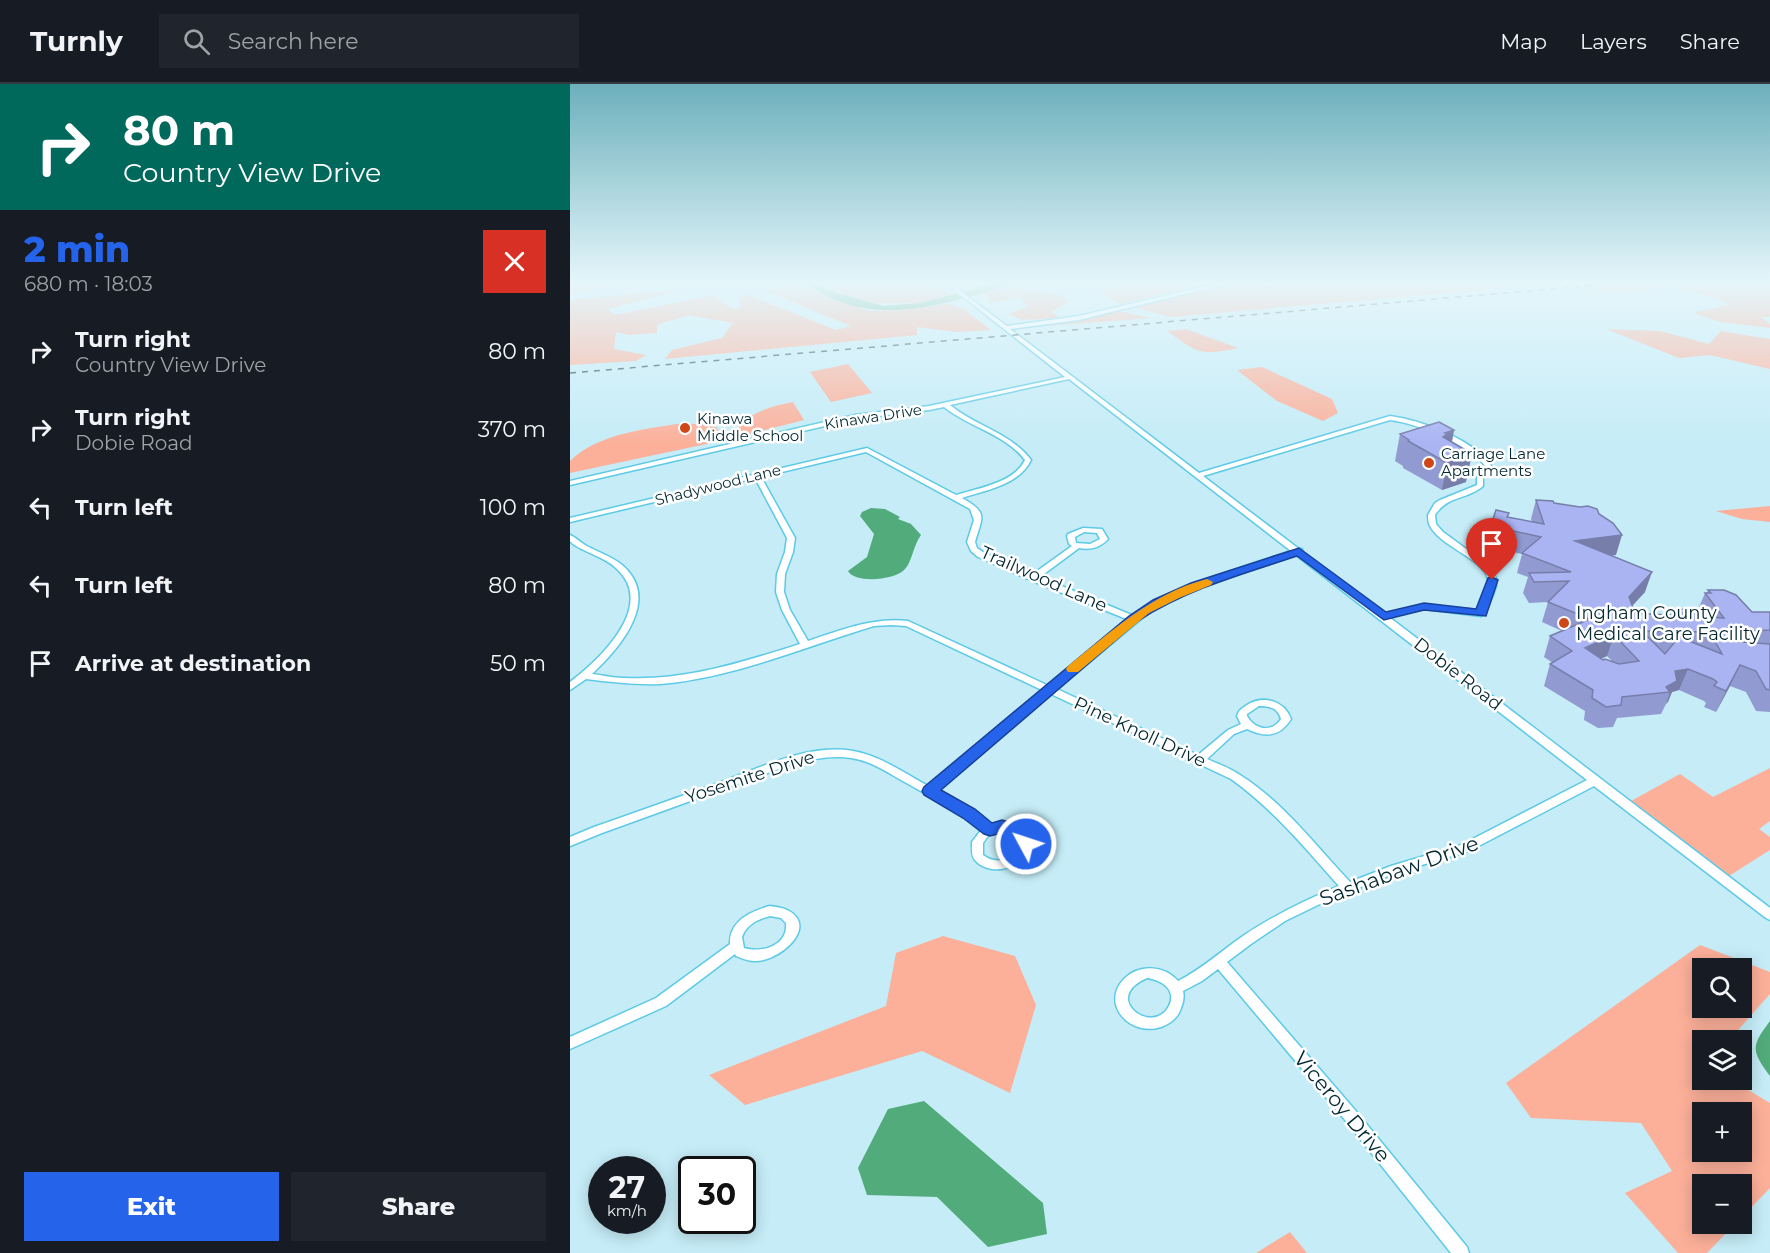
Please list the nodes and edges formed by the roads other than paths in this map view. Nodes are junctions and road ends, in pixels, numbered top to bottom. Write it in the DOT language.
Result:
graph roads {
  1 [pos="1017,337"];
  2 [pos="1071,377"];
  3 [pos="946,405"];
  4 [pos="867,450"];
  5 [pos="756,475"];
  6 [pos="1199,475"];
  7 [pos="570,483"];
  8 [pos="958,497"];
  9 [pos="570,520"];
  10 [pos="570,537"];
  11 [pos="1077,546"];
  12 [pos="1299,551"];
  13 [pos="1033,578"];
  14 [pos="1384,616"];
  15 [pos="1134,618"];
  16 [pos="805,644"];
  17 [pos="586,676"];
  18 [pos="570,687"];
  19 [pos="1049,689"];
  20 [pos="1247,725"];
  21 [pos="1200,759"];
  22 [pos="1596,780"];
  23 [pos="930,791"];
  24 [pos="990,830"];
  25 [pos="570,842"];
  26 [pos="1347,887"];
  27 [pos="1770,915"];
  28 [pos="736,946"];
  29 [pos="1220,962"];
  30 [pos="1176,988"];
  31 [pos="570,1043"];
  32 [pos="1461,1253"];
  1 -- 2 [label="street, Dobie Road"];
  2 -- 3 [label="street, Kinawa Drive"];
  2 -- 6 [label="street, Dobie Road"];
  3 -- 7 [label="street, Kinawa Drive"];
  3 -- 8 [label="street"];
  4 -- 5 [label="street, Shadywood Lane"];
  4 -- 8 [label="street, Trailwood Lane"];
  5 -- 9 [label="street, Shadywood Lane"];
  5 -- 16 [label="street"];
  6 -- 12 [label="street, Dobie Road"];
  6 -- 14 [label="street"];
  8 -- 13 [label="street, Trailwood Lane"];
  10 -- 17 [label="street"];
  11 -- 13 [label="street"];
  12 -- 14 [label="street, Dobie Road"];
  12 -- 15 [label="street"];
  13 -- 15 [label="street, Trailwood Lane"];
  14 -- 22 [label="street, Dobie Road"];
  15 -- 19 [label="street"];
  16 -- 17 [label="street, Pine Knoll Drive"];
  16 -- 19 [label="street, Pine Knoll Drive"];
  17 -- 18 [label="street"];
  19 -- 21 [label="street, Pine Knoll Drive"];
  19 -- 23 [label="street"];
  20 -- 21 [label="street"];
  21 -- 26 [label="street, Pine Knoll Drive"];
  22 -- 26 [label="street, Sashabaw Drive"];
  22 -- 27 [label="street, Dobie Road"];
  23 -- 24 [label="street, Yosemite Drive"];
  23 -- 25 [label="street, Yosemite Drive"];
  24 -- 24 [label="street"];
  26 -- 29 [label="street, Sashabaw Drive"];
  28 -- 28 [label="street"];
  28 -- 31 [label="street"];
  29 -- 30 [label="street, Sashabaw Drive"];
  29 -- 32 [label="street, Viceroy Drive"];
  30 -- 30 [label="street"];
}
